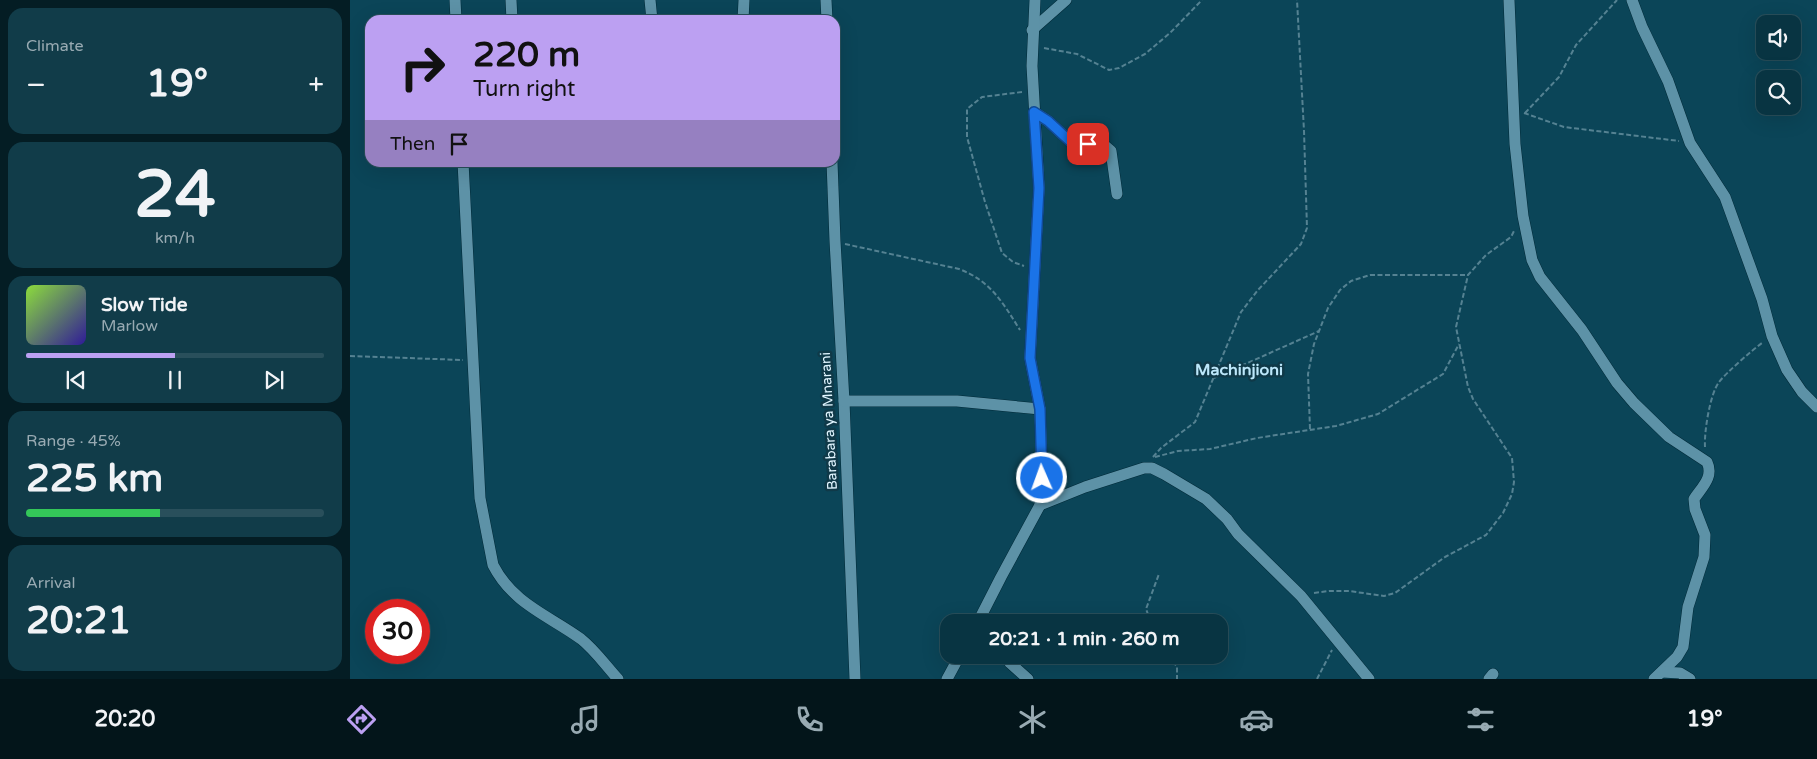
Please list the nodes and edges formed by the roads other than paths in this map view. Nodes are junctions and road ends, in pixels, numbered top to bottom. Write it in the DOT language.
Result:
graph roads {
  1 [pos="455,0"];
  2 [pos="511,0"];
  3 [pos="650,0"];
  4 [pos="744,0"];
  5 [pos="826,0"];
  6 [pos="1035,0"];
  7 [pos="1066,0"];
  8 [pos="1509,0"];
  9 [pos="1632,0"];
  10 [pos="456,15"];
  11 [pos="512,15"];
  12 [pos="652,15"];
  13 [pos="743,15"];
  14 [pos="827,15"];
  15 [pos="1032,30"];
  16 [pos="1034,112"];
  17 [pos="463,167"];
  18 [pos="832,167"];
  19 [pos="1117,194"];
  20 [pos="844,401"];
  21 [pos="1817,407"];
  22 [pos="1040,409"];
  23 [pos="1040,506"];
  24 [pos="984,614"];
  25 [pos="955,664"];
  26 [pos="1011,664"];
  27 [pos="1658,675"];
  28 [pos="618,679"];
  29 [pos="855,679"];
  30 [pos="947,679"];
  31 [pos="1028,679"];
  32 [pos="1369,679"];
  33 [pos="1690,679"];
  1 -- 10 [label="street"];
  2 -- 11 [label="street"];
  3 -- 12 [label="street"];
  4 -- 13 [label="street"];
  5 -- 14 [label="street"];
  6 -- 15 [label="street"];
  7 -- 15 [label="street"];
  8 -- 27 [label="street"];
  9 -- 21 [label="street"];
  15 -- 16 [label="street"];
  16 -- 19 [label="street"];
  16 -- 22 [label="street"];
  17 -- 28 [label="street"];
  18 -- 20 [label="street, Barabara ya Mnarani"];
  20 -- 22 [label="street"];
  20 -- 29 [label="street, Barabara ya Mnarani"];
  22 -- 23 [label="street"];
  23 -- 24 [label="street"];
  23 -- 32 [label="street"];
  25 -- 30 [label="street"];
  26 -- 31 [label="street"];
  27 -- 33 [label="street"];
}
